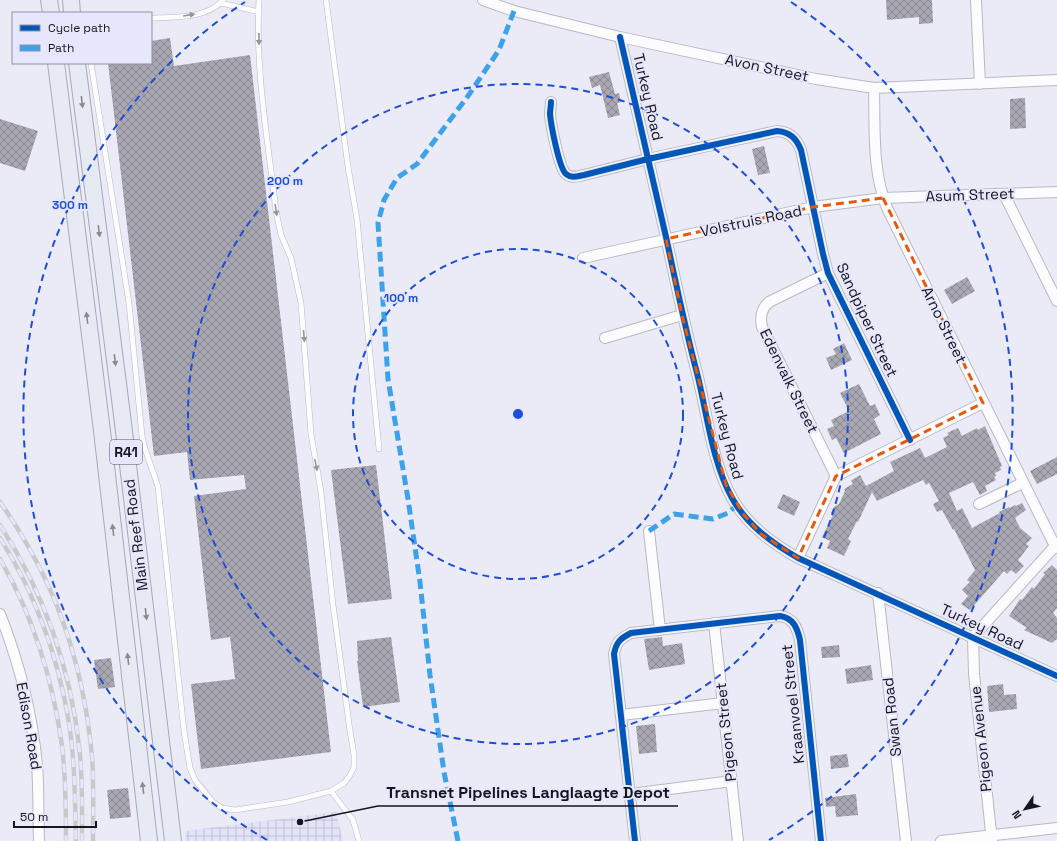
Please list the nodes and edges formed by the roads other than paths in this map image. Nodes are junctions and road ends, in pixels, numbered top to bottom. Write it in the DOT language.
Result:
graph roads {
  1 [pos="49,0"];
  2 [pos="71,0"];
  3 [pos="259,0"];
  4 [pos="326,0"];
  5 [pos="483,0"];
  6 [pos="976,0"];
  7 [pos="222,1"];
  8 [pos="51,12"];
  9 [pos="72,12"];
  10 [pos="258,12"];
  11 [pos="152,18"];
  12 [pos="620,37"];
  13 [pos="56,64"];
  14 [pos="77,64"];
  15 [pos="91,64"];
  16 [pos="1057,80"];
  17 [pos="980,84"];
  18 [pos="874,88"];
  19 [pos="552,102"];
  20 [pos="648,159"];
  21 [pos="1057,192"];
  22 [pos="1004,194"];
  23 [pos="883,198"];
  24 [pos="813,207"];
  25 [pos="666,239"];
  26 [pos="583,258"];
  27 [pos="828,273"];
  28 [pos="1057,301"];
  29 [pos="682,315"];
  30 [pos="112,338"];
  31 [pos="605,338"];
  32 [pos="90,339"];
  33 [pos="983,403"];
  34 [pos="910,440"];
  35 [pos="379,448"];
  36 [pos="836,476"];
  37 [pos="1022,483"];
  38 [pos="978,504"];
  39 [pos="649,531"];
  40 [pos="1056,547"];
  41 [pos="798,558"];
  42 [pos="878,593"];
  43 [pos="0,614"];
  44 [pos="714,623"];
  45 [pos="660,630"];
  46 [pos="973,637"];
  47 [pos="1057,676"];
  48 [pos="723,703"];
  49 [pos="621,715"];
  50 [pos="732,781"];
  51 [pos="331,791"];
  52 [pos="631,794"];
  53 [pos="1057,828"];
  54 [pos="992,838"];
  55 [pos="39,841"];
  56 [pos="148,841"];
  57 [pos="173,841"];
  58 [pos="359,841"];
  59 [pos="635,841"];
  60 [pos="738,841"];
  61 [pos="821,841"];
  62 [pos="906,841"];
  63 [pos="941,841"];
  1 -- 8 [label="main road"];
  2 -- 9 [label="main road"];
  3 -- 10 [label="lane"];
  4 -- 35 [label="lane"];
  5 -- 12 [label="street, Avon Street"];
  6 -- 17 [label="street"];
  7 -- 10 [label="lane"];
  11 -- 7 [label="lane, one-way"];
  10 -- 51 [label="lane, one-way"];
  12 -- 18 [label="street, Avon Street"];
  12 -- 20 [label="street, Turkey Road"];
  32 -- 13 [label="main road, Main Reef Road / R41, one-way"];
  14 -- 30 [label="main road, Main Reef Road / R41, one-way"];
  15 -- 51 [label="lane"];
  16 -- 17 [label="street, Avon Street"];
  17 -- 18 [label="street, Avon Street"];
  18 -- 23 [label="street, Arno Street"];
  19 -- 20 [label="street, Sandpiper Street"];
  20 -- 24 [label="street, Sandpiper Street"];
  20 -- 25 [label="street, Turkey Road"];
  21 -- 22 [label="street, Asum Street"];
  22 -- 23 [label="street, Asum Street"];
  22 -- 28 [label="street"];
  23 -- 24 [label="street, Volstruis Road"];
  23 -- 33 [label="street, Arno Street"];
  24 -- 25 [label="street, Volstruis Road"];
  24 -- 27 [label="street, Sandpiper Street"];
  25 -- 26 [label="street, Volstruis Road"];
  25 -- 29 [label="street, Turkey Road"];
  27 -- 34 [label="street, Sandpiper Street"];
  27 -- 36 [label="street, Edenvalk Street"];
  29 -- 31 [label="street"];
  29 -- 41 [label="street, Turkey Road"];
  30 -- 32 [label="main road"];
  30 -- 57 [label="main road, Main Reef Road / R41, one-way"];
  56 -- 32 [label="main road, Main Reef Road / R41, one-way"];
  33 -- 34 [label="street"];
  33 -- 37 [label="street, Arno Street"];
  34 -- 36 [label="street"];
  36 -- 41 [label="street"];
  37 -- 38 [label="street"];
  37 -- 40 [label="street, Arno Street"];
  39 -- 45 [label="street"];
  40 -- 46 [label="street"];
  41 -- 42 [label="street, Turkey Road"];
  42 -- 46 [label="street, Turkey Road"];
  42 -- 62 [label="street, Swan Road"];
  43 -- 55 [label="street, Edison Road"];
  44 -- 45 [label="street"];
  44 -- 48 [label="street, Pigeon Street"];
  44 -- 61 [label="street, Kraanvoel Street"];
  45 -- 49 [label="street"];
  46 -- 47 [label="street, Turkey Road"];
  46 -- 54 [label="street, Pigeon Avenue"];
  48 -- 49 [label="street"];
  48 -- 50 [label="street, Pigeon Street"];
  49 -- 52 [label="street"];
  50 -- 52 [label="street"];
  50 -- 60 [label="street, Pigeon Street"];
  51 -- 58 [label="lane"];
  52 -- 59 [label="street"];
  53 -- 54 [label="street"];
  54 -- 63 [label="street"];
}
